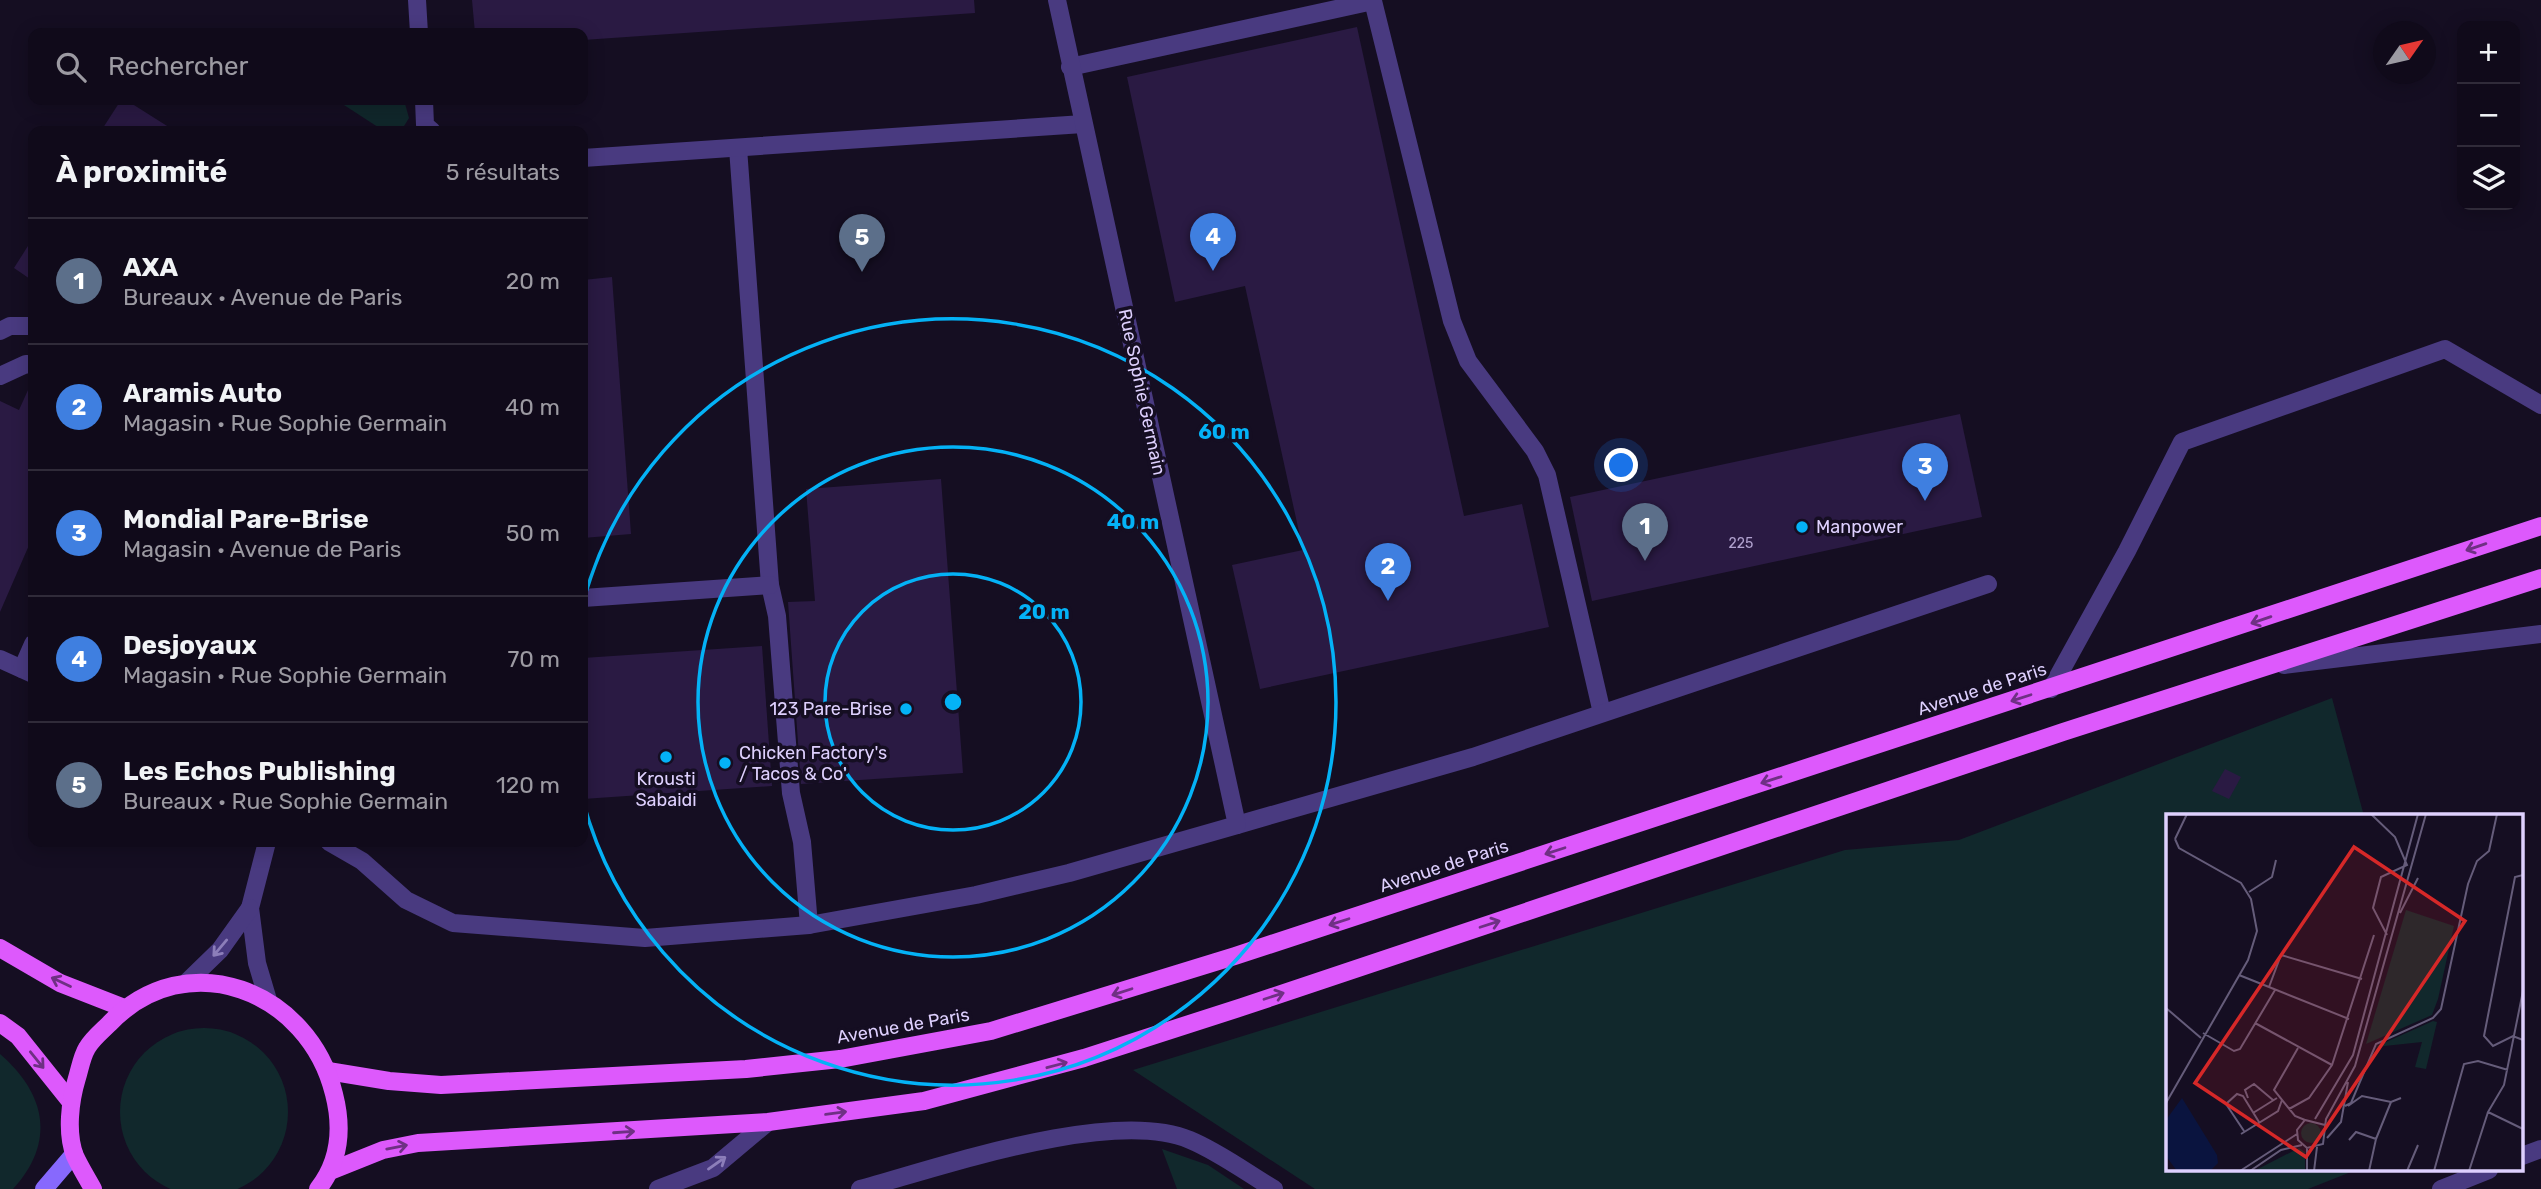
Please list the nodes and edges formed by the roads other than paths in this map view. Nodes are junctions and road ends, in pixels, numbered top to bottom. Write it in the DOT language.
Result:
graph roads {
  1 [pos="416,0"];
  2 [pos="1057,0"];
  3 [pos="419,28"];
  4 [pos="1070,67"];
  5 [pos="424,105"];
  6 [pos="1083,124"];
  7 [pos="426,126"];
  8 [pos="738,148"];
  9 [pos="588,158"];
  10 [pos="28,326"];
  11 [pos="0,331"];
  12 [pos="28,364"];
  13 [pos="0,376"];
  14 [pos="2541,405"];
  15 [pos="2541,526"];
  16 [pos="2541,578"];
  17 [pos="1989,584"];
  18 [pos="770,585"];
  19 [pos="588,598"];
  20 [pos="2541,634"];
  21 [pos="0,659"];
  22 [pos="2264,668"];
  23 [pos="28,672"];
  24 [pos="2051,688"];
  25 [pos="1602,713"];
  26 [pos="1237,825"];
  27 [pos="266,847"];
  28 [pos="338,847"];
  29 [pos="250,908"];
  30 [pos="809,925"];
  31 [pos="0,948"];
  32 [pos="185,984"];
  33 [pos="268,1000"];
  34 [pos="124,1008"];
  35 [pos="0,1023"];
  36 [pos="328,1070"];
  37 [pos="69,1101"];
  38 [pos="768,1122"];
  39 [pos="2541,1149"];
  40 [pos="74,1154"];
  41 [pos="2524,1155"];
  42 [pos="333,1170"];
  43 [pos="2483,1172"];
  44 [pos="44,1189"];
  45 [pos="93,1189"];
  46 [pos="318,1189"];
  47 [pos="658,1189"];
  48 [pos="860,1189"];
  49 [pos="1274,1189"];
  50 [pos="2441,1189"];
  1 -- 3 [label="street"];
  2 -- 4 [label="street, Rue Sophie Germain"];
  4 -- 6 [label="street, Rue Sophie Germain"];
  4 -- 25 [label="street"];
  5 -- 7 [label="street"];
  6 -- 8 [label="street"];
  6 -- 26 [label="street, Rue Sophie Germain"];
  8 -- 9 [label="street"];
  8 -- 18 [label="street"];
  10 -- 11 [label="street"];
  12 -- 13 [label="street"];
  14 -- 24 [label="street"];
  15 -- 24 [label="main road, Avenue de Paris, one-way"];
  16 -- 22 [label="main road"];
  17 -- 25 [label="street"];
  18 -- 19 [label="street"];
  18 -- 30 [label="street"];
  20 -- 22 [label="street"];
  21 -- 23 [label="street"];
  38 -- 22 [label="main road, one-way"];
  24 -- 36 [label="main road, Avenue de Paris, one-way"];
  25 -- 26 [label="street"];
  26 -- 30 [label="street"];
  27 -- 29 [label="street"];
  28 -- 30 [label="street"];
  29 -- 32 [label="street, one-way"];
  29 -- 33 [label="street"];
  34 -- 31 [label="main road, one-way"];
  32 -- 33 [label="main road"];
  32 -- 34 [label="main road"];
  33 -- 36 [label="main road"];
  34 -- 37 [label="main road"];
  35 -- 37 [label="main road, one-way"];
  36 -- 42 [label="main road"];
  37 -- 40 [label="main road"];
  42 -- 38 [label="main road, one-way"];
  47 -- 38 [label="street, one-way"];
  39 -- 41 [label="street"];
  40 -- 44 [label="main road"];
  40 -- 45 [label="main road"];
  42 -- 46 [label="main road"];
  43 -- 50 [label="street"];
  48 -- 49 [label="street"];
}
